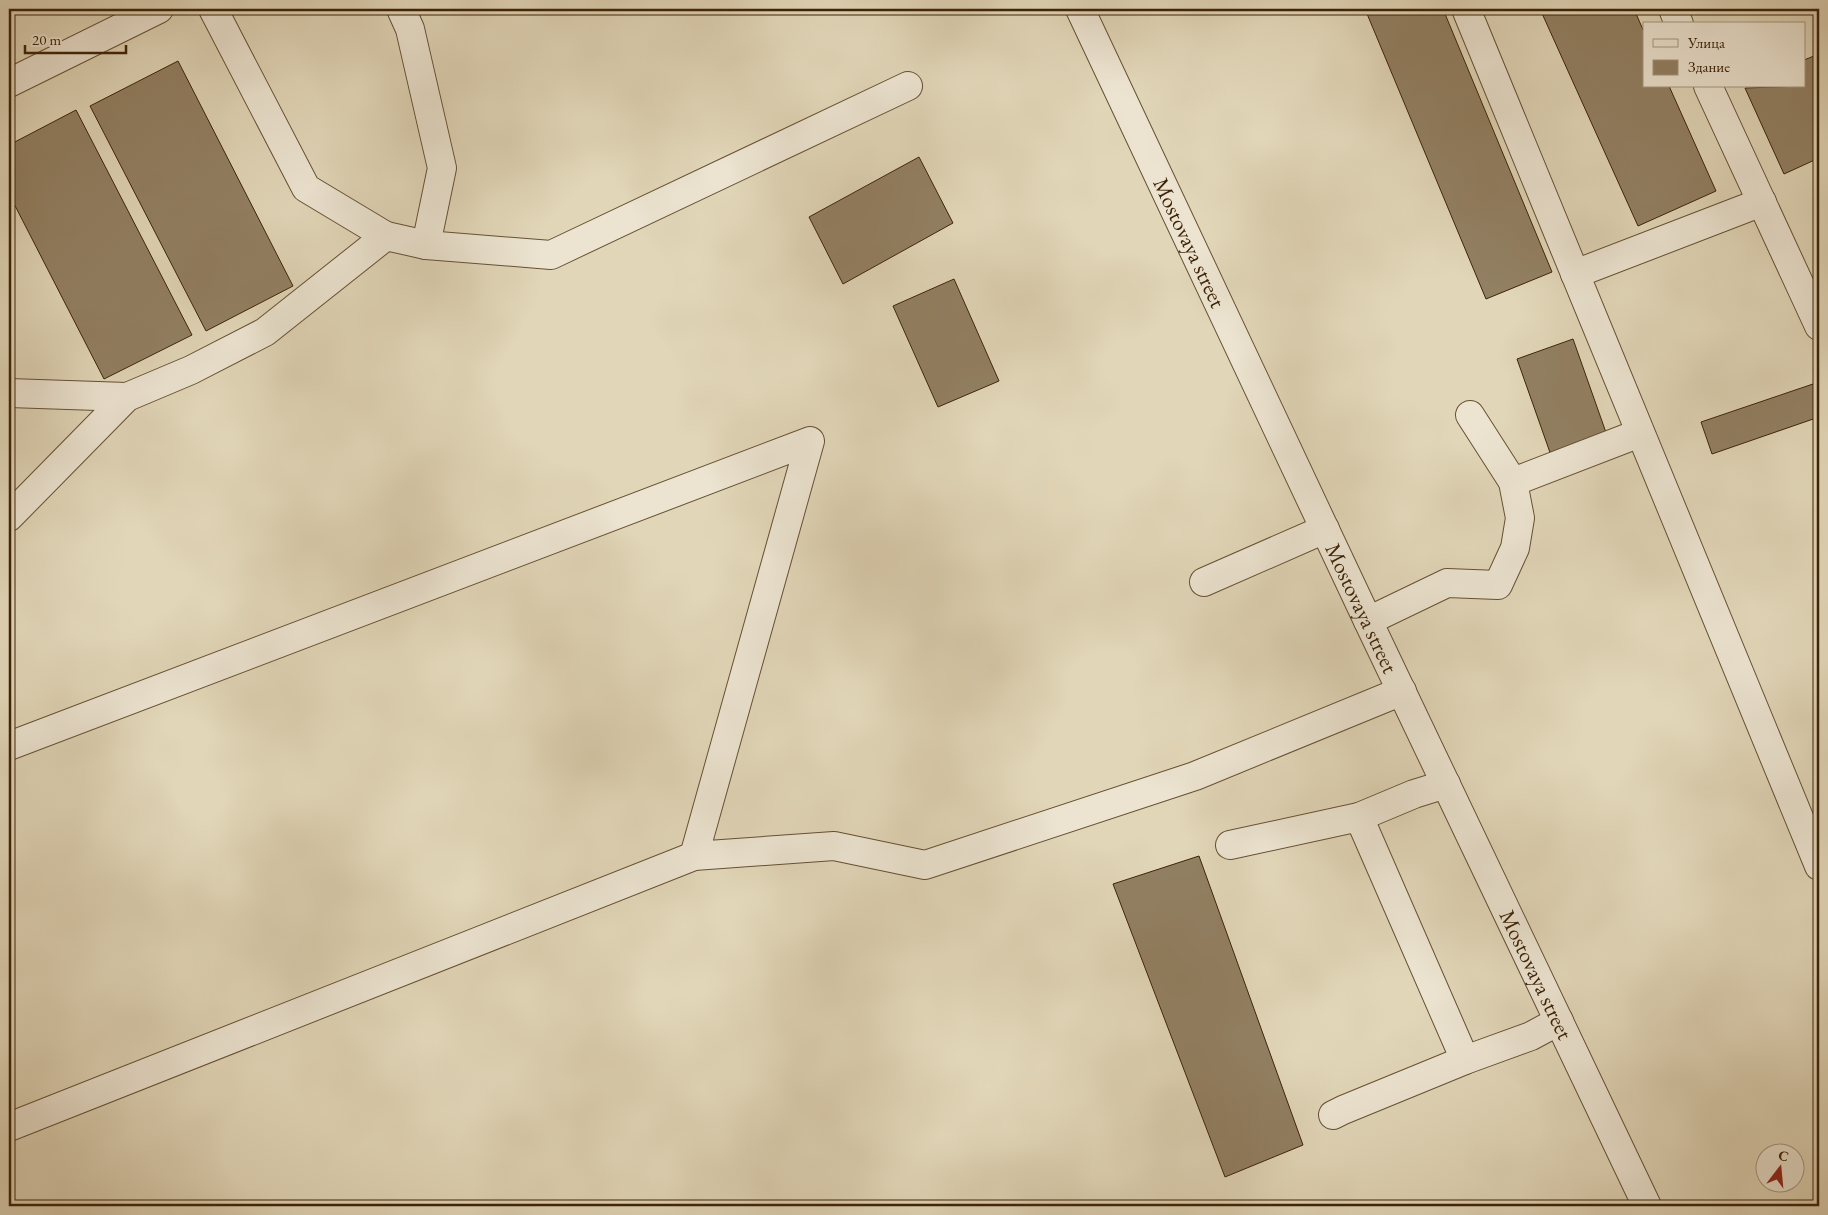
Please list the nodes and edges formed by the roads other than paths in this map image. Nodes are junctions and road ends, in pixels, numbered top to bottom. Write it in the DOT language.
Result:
graph roads {
  1 [pos="159,9"];
  2 [pos="213,9"];
  3 [pos="400,9"];
  4 [pos="1080,9"];
  5 [pos="1466,9"];
  6 [pos="1672,9"];
  7 [pos="1679,22"];
  8 [pos="9,83"];
  9 [pos="908,86"];
  10 [pos="1709,88"];
  11 [pos="1762,202"];
  12 [pos="386,236"];
  13 [pos="426,245"];
  14 [pos="1575,274"];
  15 [pos="1819,326"];
  16 [pos="9,393"];
  17 [pos="127,396"];
  18 [pos="1470,415"];
  19 [pos="1640,433"];
  20 [pos="1513,482"];
  21 [pos="9,517"];
  22 [pos="1325,529"];
  23 [pos="1204,582"];
  24 [pos="1368,621"];
  25 [pos="1402,692"];
  26 [pos="9,746"];
  27 [pos="1446,784"];
  28 [pos="1358,817"];
  29 [pos="1230,845"];
  30 [pos="694,856"];
  31 [pos="1819,866"];
  32 [pos="1559,1021"];
  33 [pos="1464,1060"];
  34 [pos="1333,1115"];
  35 [pos="9,1127"];
  36 [pos="1647,1206"];
  1 -- 8 [label="street"];
  2 -- 12 [label="street"];
  3 -- 13 [label="street"];
  4 -- 22 [label="street, Mostovaya street"];
  5 -- 14 [label="street"];
  6 -- 7 [label="street"];
  9 -- 13 [label="street"];
  10 -- 11 [label="street"];
  11 -- 14 [label="street"];
  11 -- 15 [label="street"];
  12 -- 13 [label="street"];
  12 -- 17 [label="street"];
  14 -- 19 [label="street"];
  16 -- 17 [label="street"];
  17 -- 21 [label="street"];
  18 -- 20 [label="street"];
  19 -- 20 [label="street"];
  19 -- 31 [label="street"];
  20 -- 24 [label="street"];
  22 -- 23 [label="street"];
  22 -- 24 [label="street, Mostovaya street"];
  24 -- 25 [label="street, Mostovaya street"];
  25 -- 27 [label="street, Mostovaya street"];
  25 -- 30 [label="street"];
  26 -- 30 [label="street"];
  27 -- 28 [label="street"];
  27 -- 32 [label="street, Mostovaya street"];
  28 -- 29 [label="street"];
  28 -- 33 [label="street"];
  30 -- 35 [label="street"];
  32 -- 33 [label="street"];
  32 -- 36 [label="street, Mostovaya street"];
  33 -- 34 [label="street"];
}
